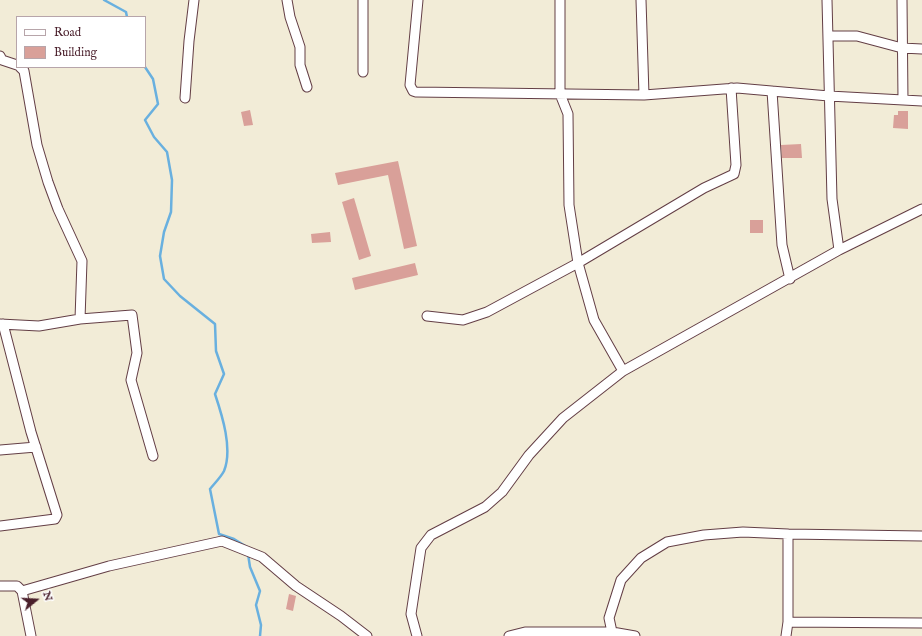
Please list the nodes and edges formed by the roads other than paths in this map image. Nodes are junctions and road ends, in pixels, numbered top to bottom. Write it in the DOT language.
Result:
graph roads {
  1 [pos="194,0"];
  2 [pos="287,0"];
  3 [pos="363,0"];
  4 [pos="418,0"];
  5 [pos="560,0"];
  6 [pos="641,0"];
  7 [pos="827,0"];
  8 [pos="902,0"];
  9 [pos="828,36"];
  10 [pos="902,48"];
  11 [pos="922,49"];
  12 [pos="0,56"];
  13 [pos="16,65"];
  14 [pos="21,68"];
  15 [pos="363,72"];
  16 [pos="307,87"];
  17 [pos="731,88"];
  18 [pos="772,91"];
  19 [pos="560,94"];
  20 [pos="644,95"];
  21 [pos="829,96"];
  22 [pos="185,98"];
  23 [pos="903,100"];
  24 [pos="922,101"];
  25 [pos="922,209"];
  26 [pos="839,250"];
  27 [pos="578,263"];
  28 [pos="790,279"];
  29 [pos="427,316"];
  30 [pos="80,319"];
  31 [pos="1,324"];
  32 [pos="623,371"];
  33 [pos="36,448"];
  34 [pos="0,450"];
  35 [pos="153,456"];
  36 [pos="0,526"];
  37 [pos="788,534"];
  38 [pos="922,536"];
  39 [pos="0,586"];
  40 [pos="22,591"];
  41 [pos="788,622"];
  42 [pos="922,623"];
  43 [pos="612,632"];
  44 [pos="31,636"];
  45 [pos="367,636"];
  46 [pos="417,636"];
  47 [pos="510,636"];
  48 [pos="635,636"];
  49 [pos="786,636"];
  1 -- 22 [label="street"];
  2 -- 16 [label="street"];
  3 -- 15 [label="street"];
  4 -- 19 [label="street"];
  5 -- 19 [label="street"];
  6 -- 20 [label="street"];
  7 -- 9 [label="street"];
  8 -- 10 [label="street"];
  9 -- 10 [label="street"];
  9 -- 21 [label="street"];
  10 -- 11 [label="street"];
  10 -- 23 [label="street"];
  12 -- 13 [label="street"];
  14 -- 30 [label="street"];
  17 -- 18 [label="street"];
  17 -- 20 [label="street"];
  17 -- 27 [label="street"];
  18 -- 21 [label="street"];
  18 -- 28 [label="street"];
  19 -- 20 [label="street"];
  19 -- 27 [label="street"];
  21 -- 23 [label="street"];
  21 -- 26 [label="street"];
  23 -- 24 [label="street"];
  25 -- 26 [label="street"];
  26 -- 28 [label="street"];
  27 -- 29 [label="street"];
  27 -- 32 [label="street"];
  28 -- 32 [label="street"];
  30 -- 31 [label="street"];
  30 -- 35 [label="street"];
  31 -- 33 [label="street"];
  32 -- 46 [label="street"];
  33 -- 34 [label="street"];
  33 -- 36 [label="street"];
  37 -- 38 [label="street"];
  37 -- 41 [label="street"];
  37 -- 43 [label="street"];
  39 -- 40 [label="street"];
  40 -- 44 [label="street"];
  40 -- 45 [label="street"];
  41 -- 42 [label="street"];
  41 -- 49 [label="street"];
  43 -- 47 [label="street"];
  43 -- 48 [label="street"];
}
